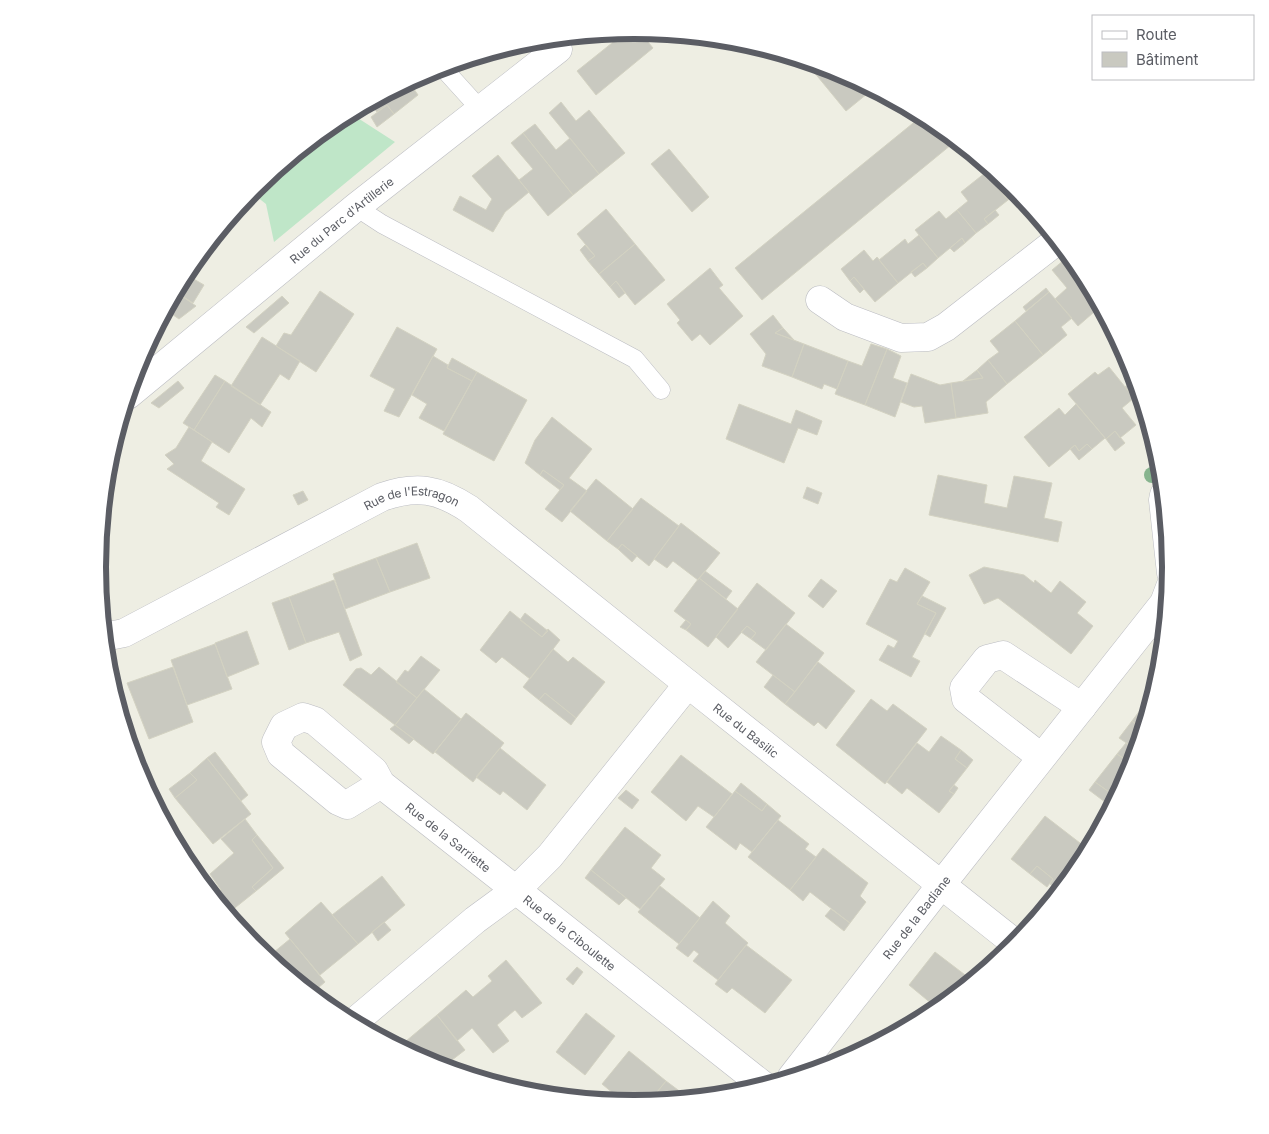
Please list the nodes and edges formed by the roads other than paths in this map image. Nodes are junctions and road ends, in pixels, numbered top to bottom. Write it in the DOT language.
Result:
graph roads {
  1 [pos="558,49"];
  2 [pos="448,73"];
  3 [pos="480,109"];
  4 [pos="356,207"];
  5 [pos="1053,244"];
  6 [pos="820,300"];
  7 [pos="138,387"];
  8 [pos="661,390"];
  9 [pos="1162,606"];
  10 [pos="111,636"];
  11 [pos="688,684"];
  12 [pos="1082,707"];
  13 [pos="1041,757"];
  14 [pos="381,784"];
  15 [pos="941,885"];
  16 [pos="516,890"];
  17 [pos="1010,939"];
  18 [pos="360,1017"];
  19 [pos="798,1069"];
  20 [pos="757,1080"];
  1 -- 3 [label="street, Rue du Parc d'Artillerie"];
  2 -- 3 [label="lane"];
  3 -- 4 [label="street, Rue du Parc d'Artillerie"];
  4 -- 7 [label="street, Rue du Parc d'Artillerie"];
  4 -- 8 [label="lane"];
  5 -- 6 [label="street"];
  9 -- 12 [label="street, Rue de la Badiane"];
  10 -- 11 [label="street, Rue de l'Estragon"];
  11 -- 15 [label="street, Rue du Basilic"];
  11 -- 16 [label="street"];
  12 -- 13 [label="street, Rue de la Badiane"];
  12 -- 13 [label="street"];
  13 -- 15 [label="street, Rue de la Badiane"];
  14 -- 16 [label="street, Rue de la Sarriette"];
  15 -- 17 [label="street, Rue du Basilic"];
  15 -- 19 [label="street, Rue de la Badiane"];
  16 -- 18 [label="street, Rue de la Ciboulette"];
  16 -- 20 [label="street, Rue de la Ciboulette"];
}
